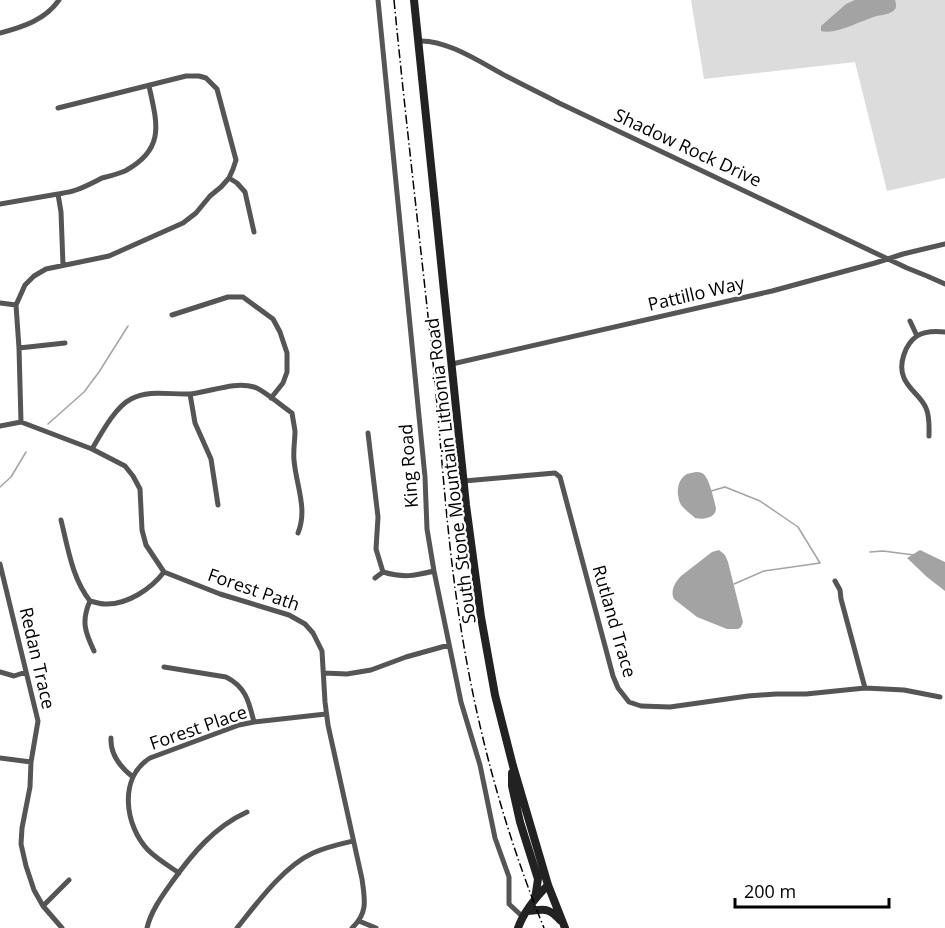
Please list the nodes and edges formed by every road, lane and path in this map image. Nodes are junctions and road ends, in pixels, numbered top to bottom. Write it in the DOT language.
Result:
graph roads {
  1 [pos="59,0"];
  2 [pos="378,0"];
  3 [pos="414,0"];
  4 [pos="0,33"];
  5 [pos="418,41"];
  6 [pos="149,86"];
  7 [pos="58,108"];
  8 [pos="229,178"];
  9 [pos="58,194"];
  10 [pos="0,204"];
  11 [pos="254,232"];
  12 [pos="945,244"];
  13 [pos="889,259"];
  14 [pos="63,265"];
  15 [pos="945,284"];
  16 [pos="0,303"];
  17 [pos="16,304"];
  18 [pos="172,315"];
  19 [pos="910,321"];
  20 [pos="945,332"];
  21 [pos="917,336"];
  22 [pos="65,343"];
  23 [pos="19,348"];
  24 [pos="452,364"];
  25 [pos="190,394"];
  26 [pos="271,398"];
  27 [pos="21,422"];
  28 [pos="0,426"];
  29 [pos="368,433"];
  30 [pos="929,436"];
  31 [pos="92,449"];
  32 [pos="464,481"];
  33 [pos="218,506"];
  34 [pos="61,520"];
  35 [pos="298,533"];
  36 [pos="0,564"];
  37 [pos="434,571"];
  38 [pos="164,572"];
  39 [pos="382,572"];
  40 [pos="375,578"];
  41 [pos="835,581"];
  42 [pos="90,601"];
  43 [pos="449,645"];
  44 [pos="94,651"];
  45 [pos="164,667"];
  46 [pos="0,672"];
  47 [pos="26,672"];
  48 [pos="324,673"];
  49 [pos="865,688"];
  50 [pos="940,697"];
  51 [pos="327,714"];
  52 [pos="254,722"];
  53 [pos="111,738"];
  54 [pos="0,758"];
  55 [pos="31,762"];
  56 [pos="513,766"];
  57 [pos="133,777"];
  58 [pos="247,812"];
  59 [pos="353,841"];
  60 [pos="179,873"];
  61 [pos="69,880"];
  62 [pos="548,885"];
  63 [pos="535,899"];
  64 [pos="43,906"];
  65 [pos="525,914"];
  66 [pos="359,921"];
  67 [pos="564,926"];
  68 [pos="62,928"];
  69 [pos="147,928"];
  70 [pos="237,928"];
  71 [pos="352,928"];
  72 [pos="376,928"];
  73 [pos="519,928"];
  1 -- 4 [label="street"];
  2 -- 37 [label="street, King Road"];
  3 -- 5 [label="main road, South Stone Mountain Lithonia Road"];
  5 -- 13 [label="street, Shadow Rock Drive"];
  5 -- 24 [label="main road, South Stone Mountain Lithonia Road"];
  6 -- 7 [label="street"];
  6 -- 8 [label="street"];
  6 -- 9 [label="street"];
  8 -- 11 [label="street"];
  8 -- 14 [label="street"];
  9 -- 10 [label="street"];
  9 -- 14 [label="street"];
  12 -- 13 [label="street, Pattillo Way"];
  13 -- 15 [label="street, Shadow Rock Drive"];
  13 -- 24 [label="street, Pattillo Way"];
  14 -- 17 [label="street"];
  16 -- 17 [label="street"];
  17 -- 23 [label="street"];
  18 -- 26 [label="street"];
  19 -- 21 [label="street"];
  20 -- 21 [label="street"];
  21 -- 30 [label="street"];
  22 -- 23 [label="street"];
  23 -- 27 [label="street"];
  24 -- 32 [label="main road, South Stone Mountain Lithonia Road"];
  25 -- 26 [label="street"];
  25 -- 31 [label="street"];
  25 -- 33 [label="street"];
  26 -- 35 [label="street"];
  27 -- 28 [label="street"];
  27 -- 31 [label="street"];
  29 -- 39 [label="street"];
  31 -- 38 [label="street"];
  32 -- 49 [label="street, Rutland Trace"];
  32 -- 56 [label="main road, South Stone Mountain Lithonia Road"];
  34 -- 42 [label="street"];
  36 -- 47 [label="street, Redan Trace"];
  37 -- 39 [label="street"];
  37 -- 43 [label="street, King Road"];
  38 -- 42 [label="street"];
  38 -- 48 [label="street, Forest Path"];
  39 -- 40 [label="street"];
  41 -- 49 [label="street"];
  42 -- 44 [label="street"];
  43 -- 48 [label="street"];
  43 -- 65 [label="street, King Road"];
  45 -- 52 [label="street"];
  46 -- 47 [label="street"];
  47 -- 55 [label="street, Redan Trace"];
  48 -- 51 [label="street, Forest Path"];
  49 -- 50 [label="street, Rutland Trace"];
  51 -- 52 [label="street, Forest Place"];
  51 -- 59 [label="street, Forest Path"];
  52 -- 57 [label="street, Forest Place"];
  53 -- 57 [label="street"];
  54 -- 55 [label="street"];
  55 -- 64 [label="street, Redan Trace"];
  56 -- 62 [label="main road, South Stone Mountain Lithonia Road"];
  56 -- 63 [label="main road"];
  57 -- 60 [label="street"];
  58 -- 60 [label="street"];
  59 -- 66 [label="street, Forest Path"];
  59 -- 70 [label="street"];
  60 -- 69 [label="street"];
  61 -- 64 [label="street"];
  62 -- 63 [label="main road"];
  62 -- 67 [label="main road, South Stone Mountain Lithonia Road"];
  63 -- 65 [label="main road"];
  64 -- 68 [label="street, Redan Trace"];
  65 -- 67 [label="main road"];
  65 -- 73 [label="main road"];
  66 -- 71 [label="street"];
  66 -- 72 [label="street"];
}
